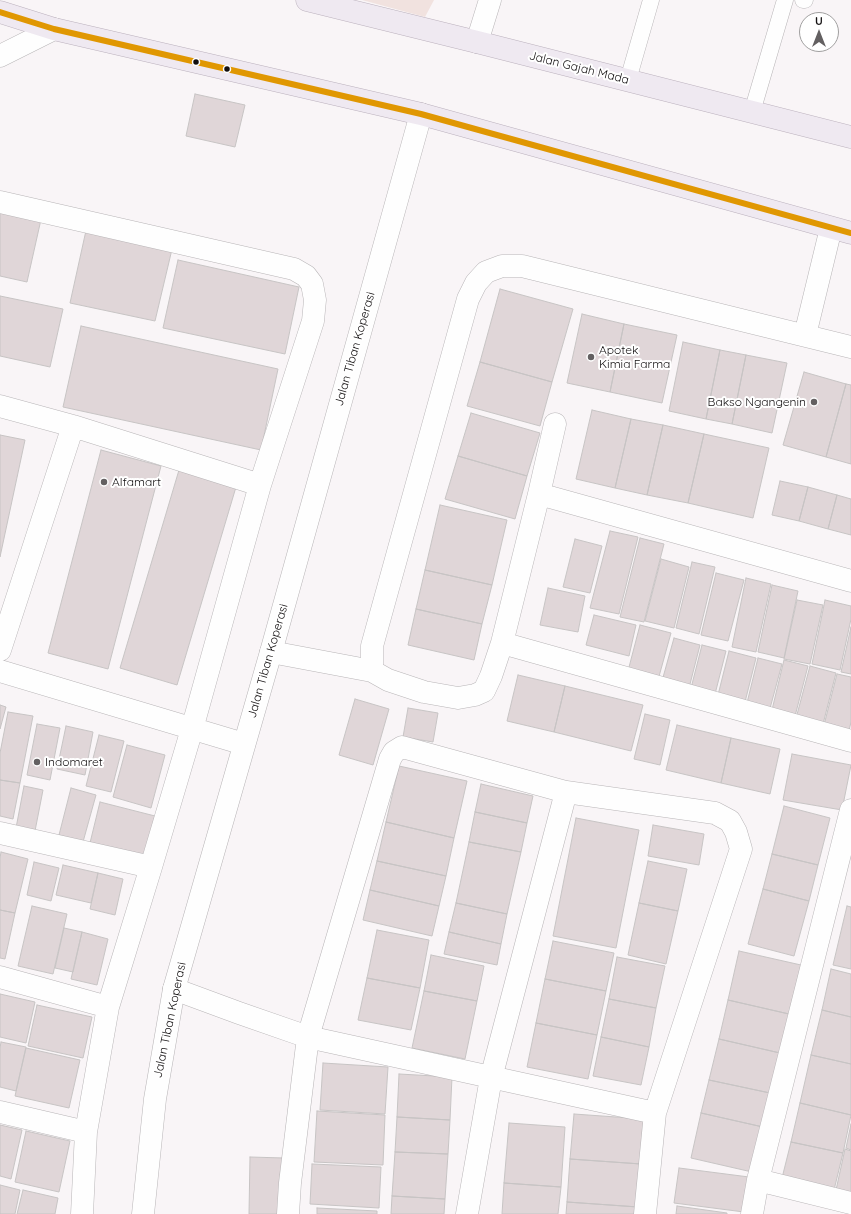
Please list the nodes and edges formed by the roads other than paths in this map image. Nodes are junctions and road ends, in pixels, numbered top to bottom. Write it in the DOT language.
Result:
graph roads {
  1 [pos="306,0"];
  2 [pos="490,0"];
  3 [pos="651,0"];
  4 [pos="785,0"];
  5 [pos="0,12"];
  6 [pos="54,28"];
  7 [pos="477,42"];
  8 [pos="0,56"];
  9 [pos="628,80"];
  10 [pos="752,112"];
  11 [pos="422,114"];
  12 [pos="851,137"];
  13 [pos="0,202"];
  14 [pos="841,231"];
  15 [pos="806,335"];
  16 [pos="851,347"];
  17 [pos="0,406"];
  18 [pos="555,424"];
  19 [pos="73,426"];
  20 [pos="260,485"];
  21 [pos="539,494"];
  22 [pos="851,581"];
  23 [pos="502,644"];
  24 [pos="0,650"];
  25 [pos="271,652"];
  26 [pos="0,671"];
  27 [pos="372,671"];
  28 [pos="192,729"];
  29 [pos="851,741"];
  30 [pos="244,744"];
  31 [pos="566,792"];
  32 [pos="851,810"];
  33 [pos="0,833"];
  34 [pos="151,867"];
  35 [pos="0,977"];
  36 [pos="174,989"];
  37 [pos="108,1007"];
  38 [pos="308,1037"];
  39 [pos="491,1078"];
  40 [pos="0,1112"];
  41 [pos="655,1113"];
  42 [pos="86,1132"];
  43 [pos="758,1180"];
  44 [pos="851,1203"];
  45 [pos="82,1214"];
  46 [pos="143,1214"];
  47 [pos="288,1214"];
  48 [pos="467,1214"];
  49 [pos="645,1214"];
  50 [pos="752,1214"];
  1 -- 7 [label="highway, Jalan Gajah Mada"];
  2 -- 7 [label="street"];
  3 -- 9 [label="lane"];
  4 -- 10 [label="lane"];
  5 -- 6 [label="highway"];
  6 -- 8 [label="street"];
  6 -- 11 [label="highway"];
  7 -- 9 [label="highway, Jalan Gajah Mada"];
  9 -- 10 [label="highway, Jalan Gajah Mada"];
  10 -- 12 [label="highway, Jalan Gajah Mada"];
  11 -- 14 [label="highway"];
  11 -- 25 [label="street, Jalan Tiban Koperasi"];
  13 -- 20 [label="street"];
  14 -- 15 [label="street"];
  15 -- 16 [label="street"];
  15 -- 27 [label="street"];
  17 -- 19 [label="street"];
  18 -- 21 [label="street"];
  19 -- 20 [label="street"];
  19 -- 24 [label="street"];
  20 -- 28 [label="street"];
  21 -- 22 [label="street"];
  21 -- 23 [label="street"];
  23 -- 27 [label="street"];
  23 -- 29 [label="street"];
  25 -- 27 [label="street"];
  25 -- 30 [label="street, Jalan Tiban Koperasi"];
  26 -- 28 [label="street"];
  28 -- 30 [label="street"];
  28 -- 34 [label="street"];
  30 -- 36 [label="street, Jalan Tiban Koperasi"];
  31 -- 38 [label="street"];
  31 -- 39 [label="street"];
  31 -- 41 [label="street"];
  32 -- 43 [label="street"];
  33 -- 34 [label="street"];
  34 -- 37 [label="street"];
  35 -- 37 [label="street"];
  36 -- 38 [label="street"];
  36 -- 46 [label="street, Jalan Tiban Koperasi"];
  37 -- 42 [label="street"];
  38 -- 39 [label="street"];
  38 -- 47 [label="street"];
  39 -- 41 [label="street"];
  39 -- 48 [label="street"];
  40 -- 42 [label="street"];
  41 -- 49 [label="street"];
  42 -- 45 [label="street"];
  43 -- 44 [label="street"];
  43 -- 50 [label="street"];
}
